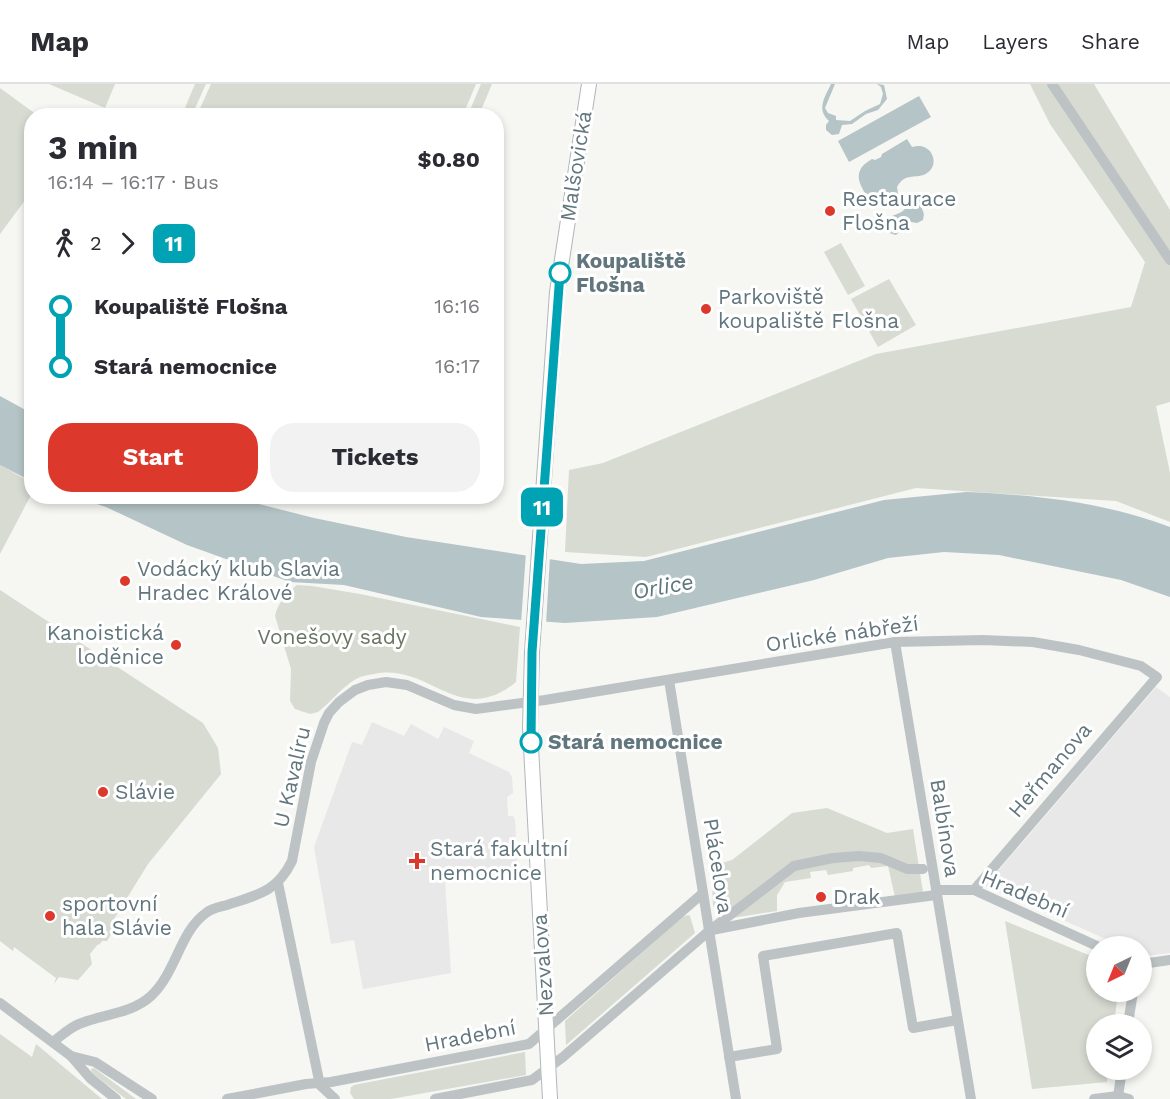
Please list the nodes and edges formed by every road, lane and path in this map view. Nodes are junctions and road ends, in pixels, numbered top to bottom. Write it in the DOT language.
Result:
graph roads {
  1 [pos="589,84"];
  2 [pos="1052,84"];
  3 [pos="1170,260"];
  4 [pos="540,524"];
  5 [pos="895,642"];
  6 [pos="1157,676"];
  7 [pos="669,680"];
  8 [pos="530,701"];
  9 [pos="923,869"];
  10 [pos="278,883"];
  11 [pos="974,890"];
  12 [pos="703,892"];
  13 [pos="936,892"];
  14 [pos="709,931"];
  15 [pos="1086,941"];
  16 [pos="1170,960"];
  17 [pos="1152,963"];
  18 [pos="0,1003"];
  19 [pos="957,1020"];
  20 [pos="547,1029"];
  21 [pos="53,1042"];
  22 [pos="71,1056"];
  23 [pos="729,1058"];
  24 [pos="549,1068"];
  25 [pos="1123,1080"];
  26 [pos="320,1083"];
  27 [pos="1124,1097"];
  28 [pos="116,1099"];
  29 [pos="152,1099"];
  30 [pos="227,1099"];
  31 [pos="335,1099"];
  32 [pos="435,1099"];
  33 [pos="550,1099"];
  34 [pos="736,1099"];
  35 [pos="971,1099"];
  36 [pos="1094,1099"];
  1 -- 4 [label="street, Malšovická"];
  2 -- 3 [label="street"];
  4 -- 8 [label="street, Nezvalova"];
  5 -- 6 [label="street, Orlické nábřeží"];
  5 -- 7 [label="street, Orlické nábřeží"];
  5 -- 13 [label="street, Balbínova"];
  6 -- 11 [label="street, Heřmanova"];
  7 -- 8 [label="street, Orlické nábřeží"];
  7 -- 12 [label="street, Plácelova"];
  8 -- 10 [label="street, U Kavalíru"];
  8 -- 20 [label="street, Nezvalova"];
  9 -- 14 [label="street, Hradební"];
  10 -- 21 [label="street"];
  10 -- 26 [label="street"];
  11 -- 13 [label="street, Hradební"];
  11 -- 15 [label="street, Hradební"];
  12 -- 14 [label="street, Plácelova"];
  12 -- 20 [label="street, Hradební"];
  13 -- 14 [label="street, Hradební"];
  13 -- 19 [label="street, Balbínova"];
  14 -- 23 [label="street, Plácelova"];
  14 -- 24 [label="street, Hradební"];
  16 -- 17 [label="street"];
  18 -- 21 [label="street"];
  19 -- 23 [label="street"];
  19 -- 35 [label="street, Balbínova"];
  20 -- 24 [label="street, Nezvalova"];
  20 -- 26 [label="street, Hradební"];
  21 -- 22 [label="street"];
  22 -- 28 [label="street"];
  22 -- 29 [label="street"];
  23 -- 34 [label="street, Plácelova"];
  24 -- 32 [label="street, Hradební"];
  24 -- 33 [label="street, Nezvalova"];
  25 -- 27 [label="street"];
  26 -- 30 [label="street, Hradební"];
  26 -- 31 [label="street"];
  27 -- 36 [label="street"];
}
